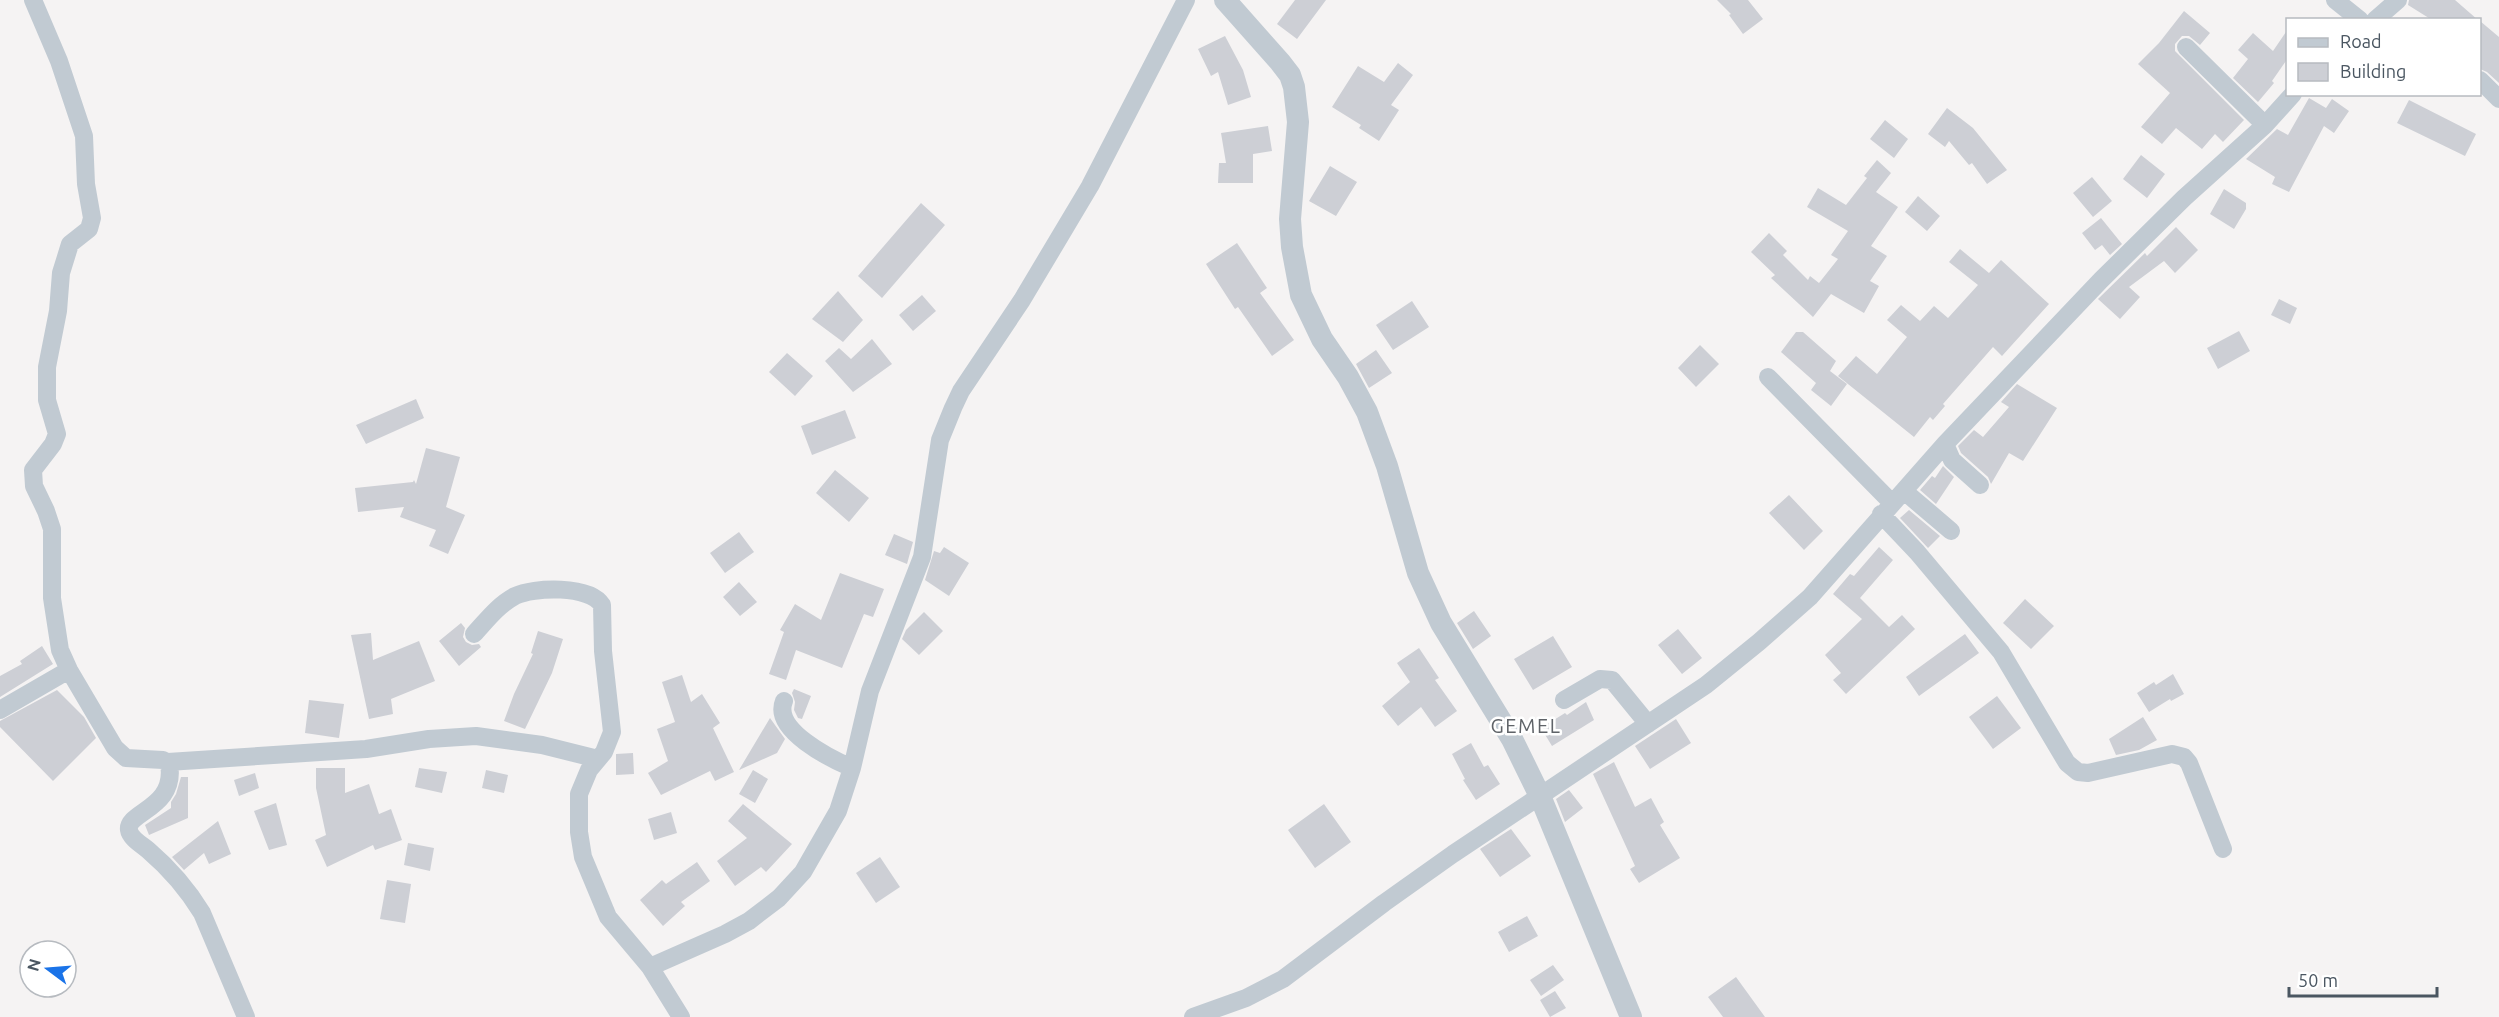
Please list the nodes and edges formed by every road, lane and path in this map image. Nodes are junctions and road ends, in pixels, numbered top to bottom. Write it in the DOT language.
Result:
graph roads {
  1 [pos="33,0"];
  2 [pos="1186,0"];
  3 [pos="1225,0"];
  4 [pos="2335,0"];
  5 [pos="2358,18"];
  6 [pos="2186,47"];
  7 [pos="2481,81"];
  8 [pos="2291,96"];
  9 [pos="2499,99"];
  10 [pos="2265,125"];
  11 [pos="1768,377"];
  12 [pos="1945,444"];
  13 [pos="1980,485"];
  14 [pos="1892,503"];
  15 [pos="1951,531"];
  16 [pos="474,634"];
  17 [pos="69,670"];
  18 [pos="1564,700"];
  19 [pos="784,701"];
  20 [pos="0,710"];
  21 [pos="1648,724"];
  22 [pos="598,759"];
  23 [pos="168,762"];
  24 [pos="852,768"];
  25 [pos="1540,796"];
  26 [pos="2223,849"];
  27 [pos="650,967"];
  28 [pos="246,1017"];
  29 [pos="681,1017"];
  30 [pos="1193,1017"];
  31 [pos="1631,1017"];
  1 -- 17 [label="street"];
  2 -- 24 [label="street"];
  3 -- 25 [label="street"];
  4 -- 5 [label="street"];
  6 -- 10 [label="street"];
  7 -- 9 [label="street"];
  8 -- 10 [label="street"];
  10 -- 12 [label="street"];
  11 -- 14 [label="street"];
  12 -- 13 [label="street"];
  12 -- 14 [label="street"];
  14 -- 15 [label="street"];
  14 -- 21 [label="street"];
  14 -- 26 [label="street"];
  16 -- 22 [label="street"];
  17 -- 20 [label="street"];
  17 -- 23 [label="street"];
  18 -- 21 [label="street"];
  19 -- 24 [label="street"];
  21 -- 25 [label="street"];
  22 -- 23 [label="street"];
  22 -- 27 [label="street"];
  23 -- 28 [label="street"];
  24 -- 27 [label="street"];
  25 -- 30 [label="street"];
  25 -- 31 [label="street"];
  27 -- 29 [label="street"];
}
